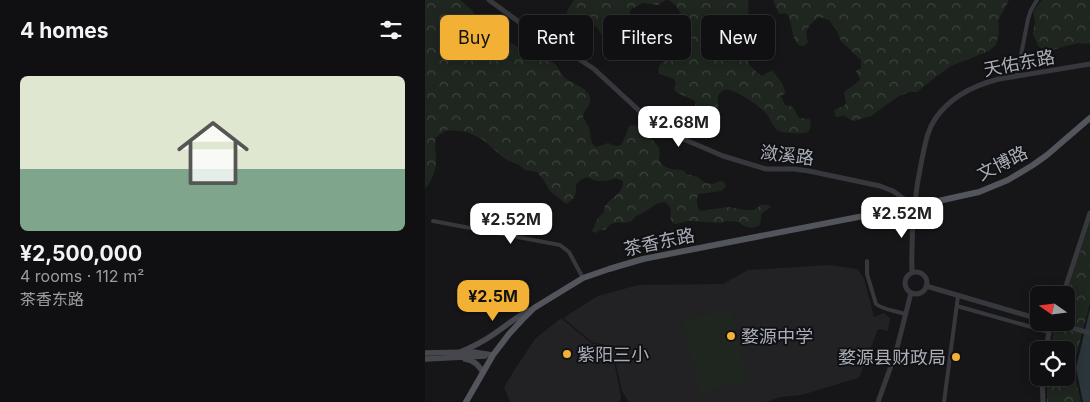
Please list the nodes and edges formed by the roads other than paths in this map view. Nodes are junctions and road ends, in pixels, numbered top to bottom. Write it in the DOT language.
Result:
graph roads {
  1 [pos="489,0"];
  2 [pos="1037,0"];
  3 [pos="1090,64"];
  4 [pos="1017,76"];
  5 [pos="1090,118"];
  6 [pos="914,206"];
  7 [pos="1090,213"];
  8 [pos="433,221"];
  9 [pos="867,261"];
  10 [pos="912,273"];
  11 [pos="583,278"];
  12 [pos="926,286"];
  13 [pos="1066,286"];
  14 [pos="911,293"];
  15 [pos="959,296"];
  16 [pos="957,306"];
  17 [pos="535,308"];
  18 [pos="905,314"];
  19 [pos="1030,316"];
  20 [pos="1075,329"];
  21 [pos="1049,332"];
  22 [pos="1090,334"];
  23 [pos="1048,341"];
  24 [pos="425,353"];
  25 [pos="458,355"];
  26 [pos="493,355"];
  27 [pos="425,359"];
  28 [pos="483,372"];
  29 [pos="1042,386"];
  30 [pos="466,402"];
  31 [pos="878,402"];
  32 [pos="944,402"];
  33 [pos="1043,402"];
  1 -- 6 [label="street, 潋溪路"];
  2 -- 4 [label="street"];
  3 -- 4 [label="street, 天佑东路"];
  4 -- 6 [label="street, 天佑东路"];
  5 -- 6 [label="main road, 文博路"];
  6 -- 10 [label="street, 天佑东路"];
  6 -- 11 [label="main road, 茶香东路"];
  7 -- 13 [label="street"];
  8 -- 11 [label="street"];
  9 -- 18 [label="street"];
  10 -- 12 [label="street"];
  10 -- 14 [label="street"];
  11 -- 17 [label="main road, 茶香东路"];
  12 -- 14 [label="street"];
  12 -- 15 [label="street"];
  14 -- 18 [label="street"];
  15 -- 16 [label="street"];
  15 -- 19 [label="street"];
  16 -- 21 [label="street"];
  16 -- 32 [label="street"];
  17 -- 25 [label="main road"];
  17 -- 26 [label="main road, 茶香东路"];
  18 -- 31 [label="street"];
  20 -- 22 [label="street, bridge"];
  21 -- 23 [label="street"];
  24 -- 25 [label="main road"];
  25 -- 26 [label="main road"];
  25 -- 27 [label="main road"];
  25 -- 28 [label="main road"];
  26 -- 28 [label="main road, 茶香东路"];
  28 -- 30 [label="main road, 茶香东路"];
  29 -- 33 [label="street"];
}
